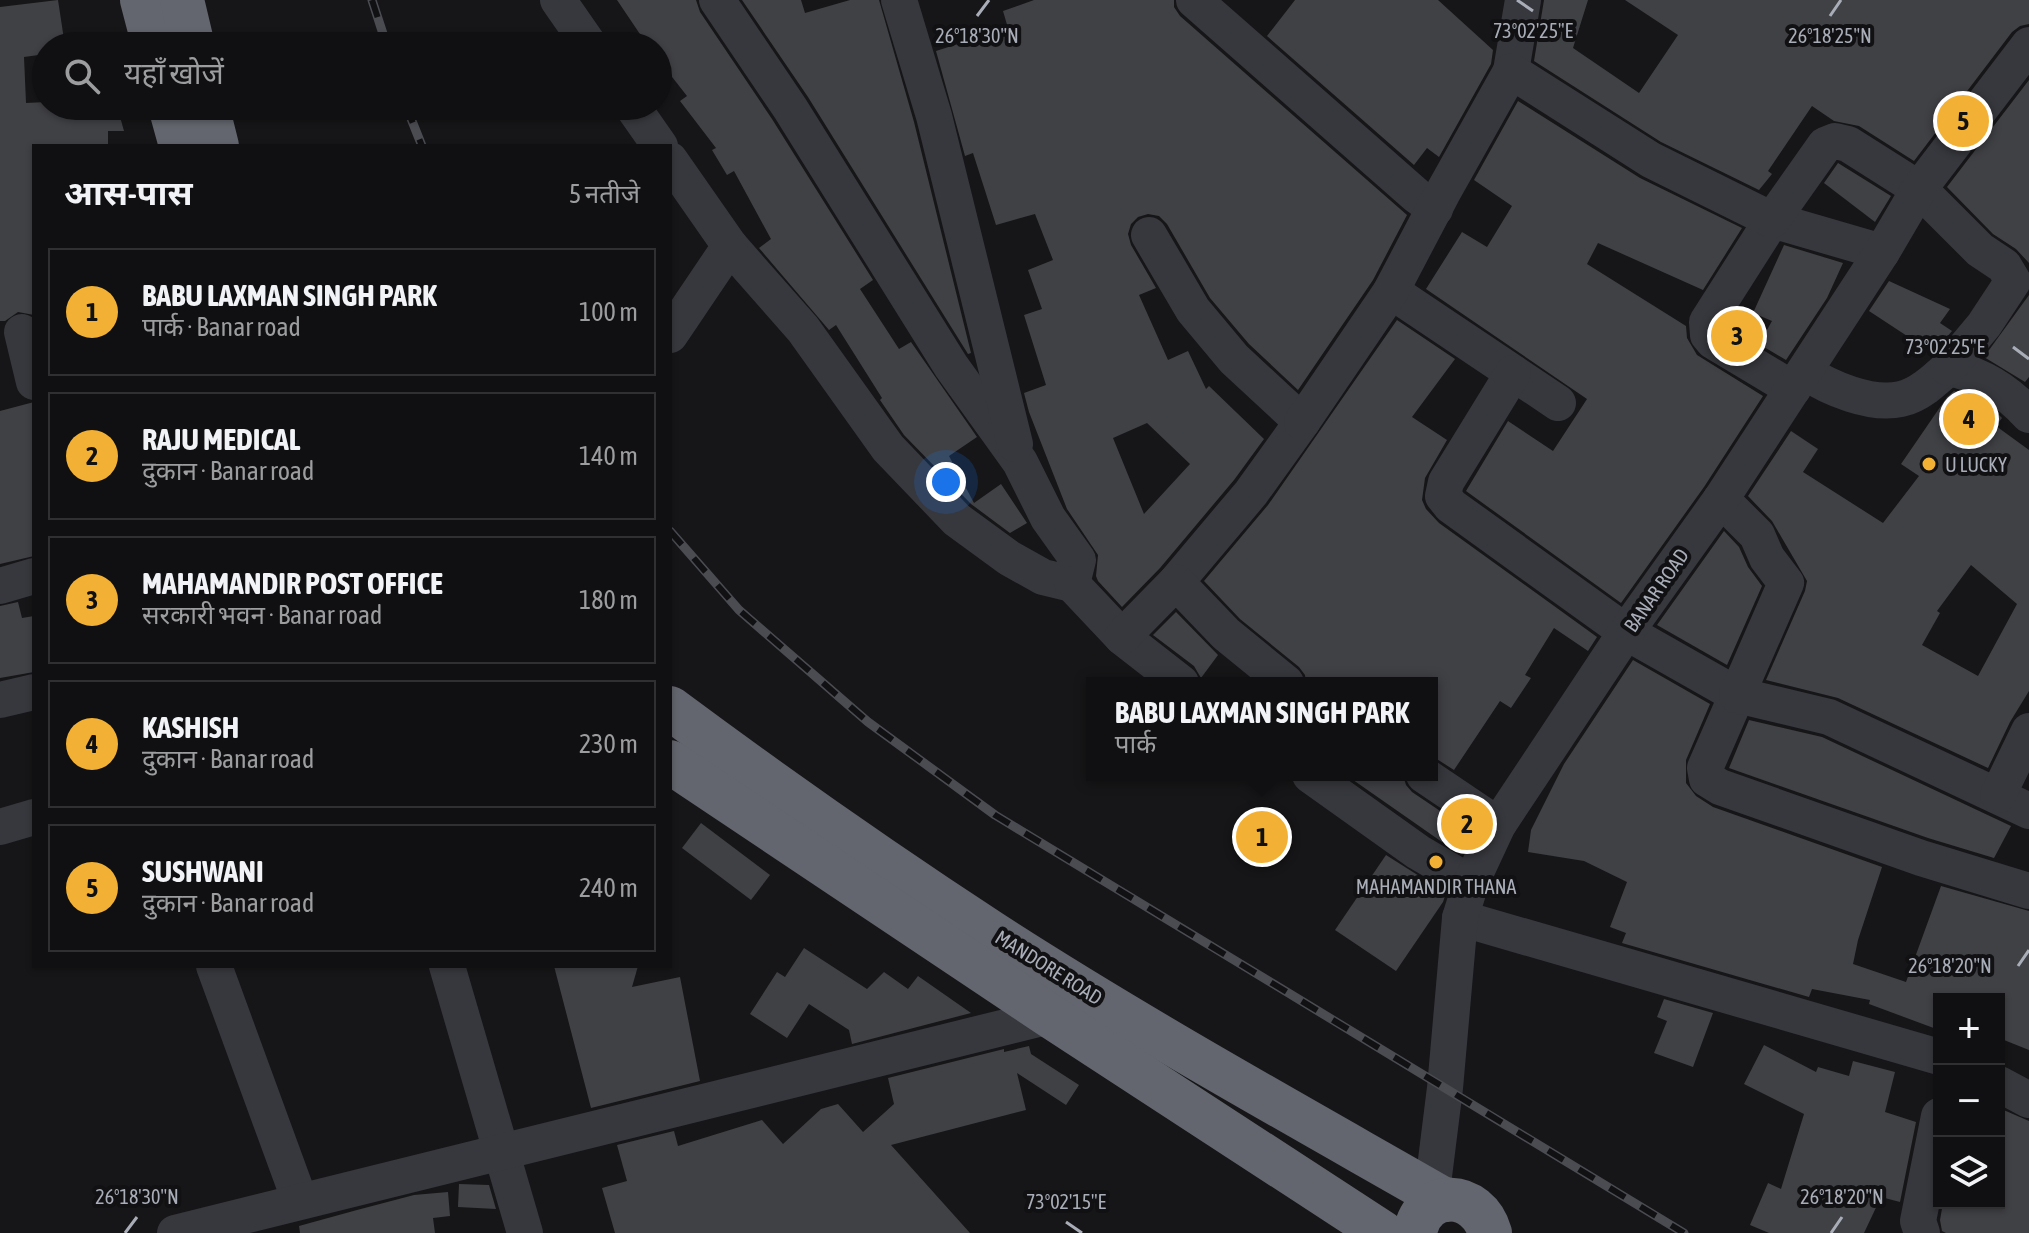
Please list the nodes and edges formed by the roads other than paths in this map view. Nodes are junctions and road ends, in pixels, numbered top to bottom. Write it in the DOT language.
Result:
graph roads {
  1 [pos="142,0"];
  2 [pos="182,0"];
  3 [pos="558,0"];
  4 [pos="717,0"];
  5 [pos="899,0"];
  6 [pos="1194,0"];
  7 [pos="1523,0"];
  8 [pos="150,32"];
  9 [pos="190,32"];
  10 [pos="580,32"];
  11 [pos="2029,45"];
  12 [pos="1511,71"];
  13 [pos="174,120"];
  14 [pos="210,120"];
  15 [pos="642,120"];
  16 [pos="180,144"];
  17 [pos="216,144"];
  18 [pos="659,144"];
  19 [pos="672,163"];
  20 [pos="1919,189"];
  21 [pos="1435,209"];
  22 [pos="1772,220"];
  23 [pos="1149,235"];
  24 [pos="730,246"];
  25 [pos="1882,252"];
  26 [pos="1391,291"];
  27 [pos="672,332"];
  28 [pos="19,333"];
  29 [pos="1948,368"];
  30 [pos="1513,373"];
  31 [pos="32,375"];
  32 [pos="1799,380"];
  33 [pos="1558,403"];
  34 [pos="2029,415"];
  35 [pos="1302,422"];
  36 [pos="1020,462"];
  37 [pos="1721,499"];
  38 [pos="32,577"];
  39 [pos="1176,582"];
  40 [pos="1072,584"];
  41 [pos="0,586"];
  42 [pos="1626,632"];
  43 [pos="1122,637"];
  44 [pos="1173,677"];
  45 [pos="1279,677"];
  46 [pos="32,692"];
  47 [pos="1737,695"];
  48 [pos="0,700"];
  49 [pos="672,709"];
  50 [pos="2029,731"];
  51 [pos="672,763"];
  52 [pos="1318,781"];
  53 [pos="1433,781"];
  54 [pos="2013,803"];
  55 [pos="32,818"];
  56 [pos="1498,825"];
  57 [pos="0,827"];
  58 [pos="1471,883"];
  59 [pos="2029,891"];
  60 [pos="1460,918"];
  61 [pos="215,968"];
  62 [pos="448,968"];
  63 [pos="1050,1016"];
  64 [pos="1933,1055"];
  65 [pos="2005,1087"];
  66 [pos="2029,1100"];
  67 [pos="1935,1137"];
  68 [pos="501,1151"];
  69 [pos="1438,1196"];
  70 [pos="291,1213"];
  71 [pos="1495,1228"];
  72 [pos="175,1233"];
  73 [pos="525,1233"];
  74 [pos="1383,1233"];
  75 [pos="1415,1233"];
  76 [pos="1922,1233"];
  1 -- 8 [label="highway"];
  2 -- 9 [label="highway"];
  3 -- 10 [label="street"];
  4 -- 36 [label="street"];
  5 -- 36 [label="street"];
  6 -- 21 [label="street"];
  7 -- 12 [label="street"];
  11 -- 20 [label="street, BANAR ROAD"];
  12 -- 21 [label="street"];
  12 -- 22 [label="street"];
  13 -- 16 [label="highway"];
  14 -- 17 [label="highway"];
  15 -- 18 [label="street"];
  19 -- 24 [label="street"];
  20 -- 22 [label="street"];
  20 -- 25 [label="street, BANAR ROAD"];
  20 -- 29 [label="street"];
  21 -- 26 [label="street"];
  22 -- 25 [label="street"];
  22 -- 32 [label="street"];
  23 -- 35 [label="street"];
  24 -- 27 [label="street"];
  24 -- 40 [label="street"];
  25 -- 32 [label="street, BANAR ROAD"];
  26 -- 30 [label="street"];
  26 -- 35 [label="street"];
  28 -- 31 [label="street"];
  29 -- 32 [label="street"];
  29 -- 34 [label="street"];
  30 -- 33 [label="street"];
  30 -- 42 [label="street"];
  32 -- 37 [label="street, BANAR ROAD"];
  35 -- 39 [label="street"];
  36 -- 40 [label="street"];
  37 -- 42 [label="street, BANAR ROAD"];
  37 -- 47 [label="street"];
  38 -- 41 [label="street"];
  39 -- 43 [label="street"];
  39 -- 45 [label="street"];
  40 -- 43 [label="street"];
  42 -- 47 [label="street"];
  42 -- 56 [label="street, BANAR ROAD"];
  43 -- 44 [label="street"];
  46 -- 48 [label="street"];
  47 -- 54 [label="street"];
  47 -- 59 [label="street"];
  49 -- 69 [label="highway, MANDORE ROAD"];
  50 -- 54 [label="street"];
  51 -- 63 [label="highway, MANDORE ROAD"];
  52 -- 58 [label="street"];
  53 -- 56 [label="street"];
  55 -- 57 [label="street"];
  56 -- 58 [label="street, BANAR ROAD"];
  58 -- 60 [label="street, BANAR ROAD"];
  60 -- 64 [label="street"];
  60 -- 69 [label="street, BANAR ROAD"];
  61 -- 70 [label="street"];
  62 -- 68 [label="street"];
  63 -- 68 [label="street"];
  63 -- 74 [label="highway, MANDORE ROAD"];
  65 -- 66 [label="street"];
  67 -- 76 [label="street"];
  68 -- 70 [label="street"];
  68 -- 73 [label="street"];
  69 -- 71 [label="highway, MANDORE ROAD"];
  69 -- 75 [label="highway"];
  70 -- 72 [label="street"];
}
